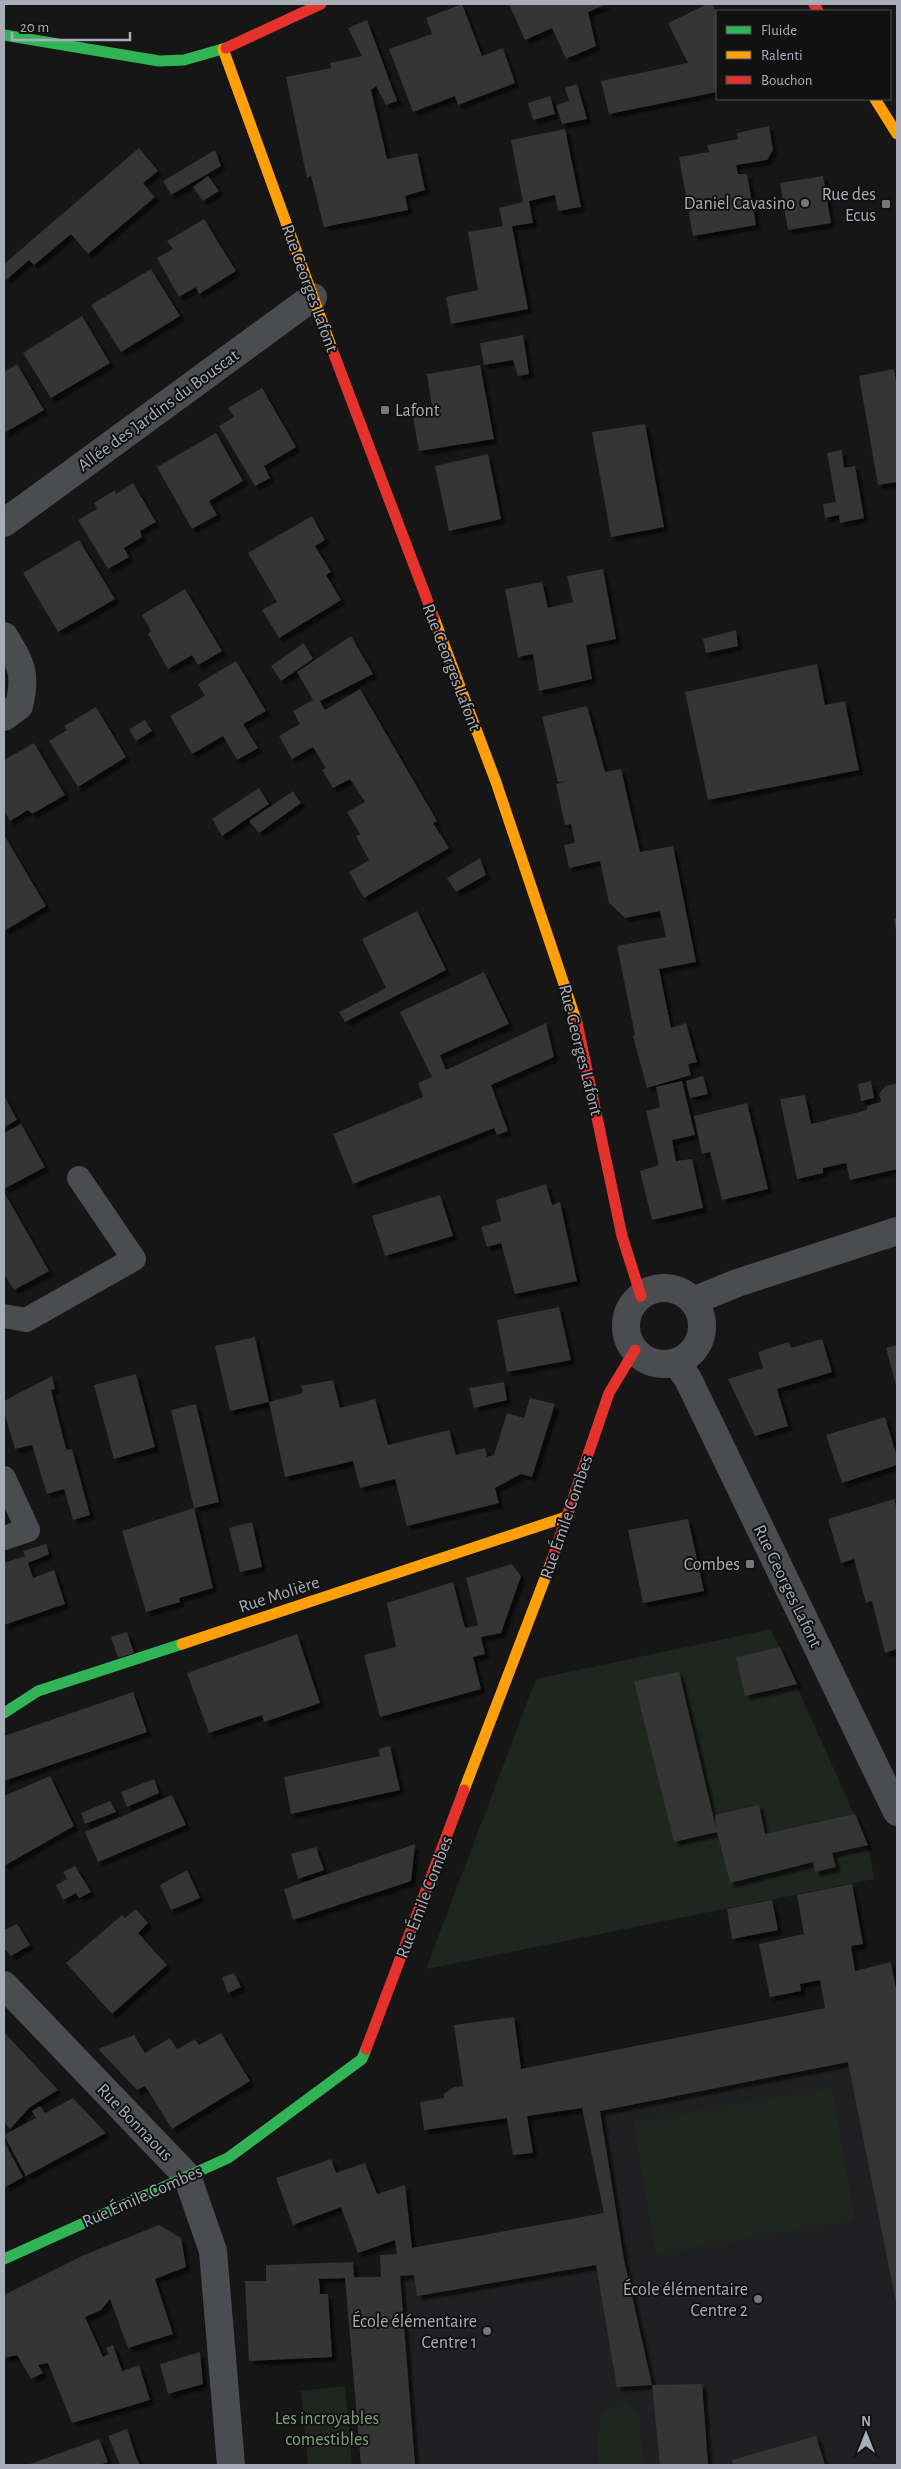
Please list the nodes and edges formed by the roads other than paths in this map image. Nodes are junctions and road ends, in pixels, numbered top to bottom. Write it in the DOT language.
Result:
graph roads {
  1 [pos="321,4"];
  2 [pos="4,35"];
  3 [pos="223,49"];
  4 [pos="875,100"];
  5 [pos="897,134"];
  6 [pos="313,298"];
  7 [pos="4,522"];
  8 [pos="4,636"];
  9 [pos="4,717"];
  10 [pos="79,1178"];
  11 [pos="897,1231"];
  12 [pos="641,1296"];
  13 [pos="693,1301"];
  14 [pos="4,1316"];
  15 [pos="635,1350"];
  16 [pos="676,1362"];
  17 [pos="4,1478"];
  18 [pos="569,1516"];
  19 [pos="4,1538"];
  20 [pos="4,1713"];
  21 [pos="897,1812"];
  22 [pos="4,1985"];
  23 [pos="187,2176"];
  24 [pos="4,2259"];
  25 [pos="231,2465"];
  1 -- 3 [label="street"];
  2 -- 3 [label="street"];
  3 -- 6 [label="street, Rue Georges Lafont"];
  4 -- 5 [label="street"];
  6 -- 7 [label="street, Allée des Jardins du Bouscat"];
  6 -- 12 [label="street, Rue Georges Lafont"];
  8 -- 9 [label="street"];
  10 -- 14 [label="lane"];
  11 -- 13 [label="street"];
  12 -- 13 [label="street"];
  12 -- 15 [label="street"];
  13 -- 16 [label="street"];
  15 -- 16 [label="street"];
  15 -- 18 [label="street, Rue Émile Combes"];
  16 -- 21 [label="street, Rue Georges Lafont"];
  17 -- 19 [label="lane"];
  18 -- 20 [label="street, Rue Molière"];
  18 -- 23 [label="street, Rue Émile Combes"];
  22 -- 23 [label="street, Rue Bonnaous"];
  23 -- 24 [label="street, Rue Émile Combes"];
  23 -- 25 [label="street, Rue Bonnaous"];
}
